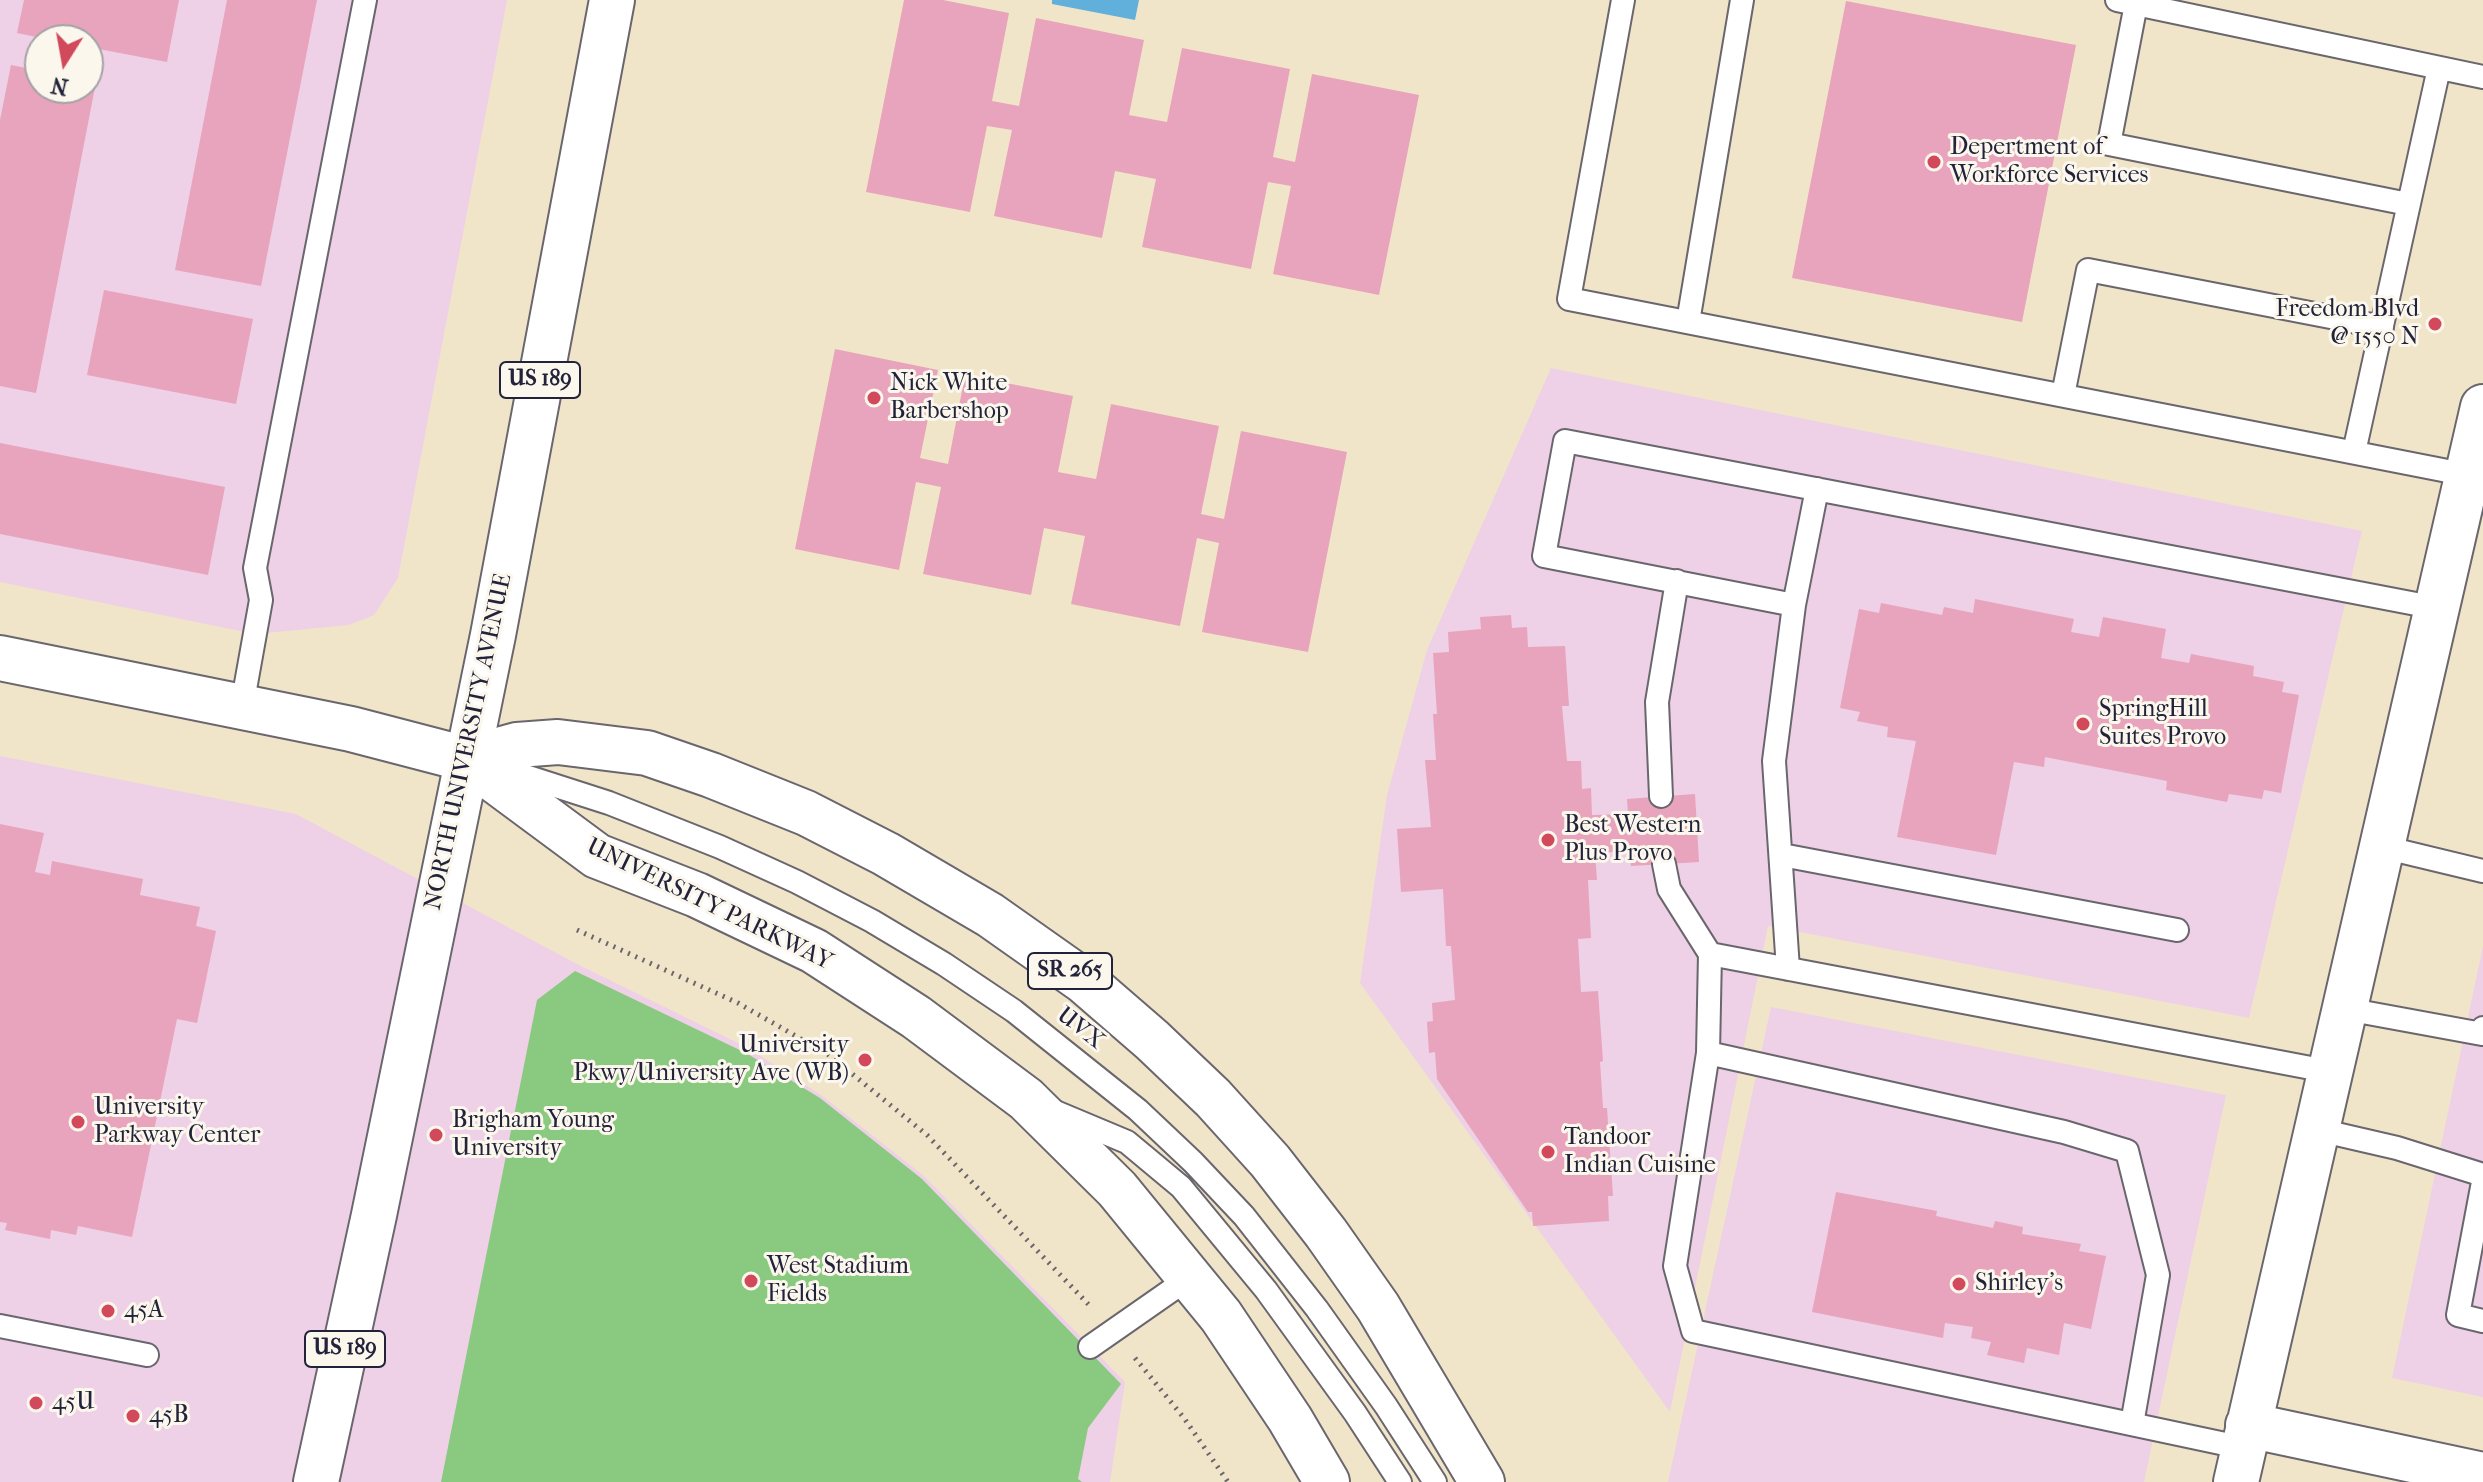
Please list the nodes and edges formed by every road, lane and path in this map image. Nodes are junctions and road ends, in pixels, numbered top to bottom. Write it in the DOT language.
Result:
graph roads {
  1 [pos="365,0"];
  2 [pos="612,0"];
  3 [pos="1623,0"];
  4 [pos="1742,0"];
  5 [pos="2126,2"];
  6 [pos="2439,68"];
  7 [pos="2483,77"];
  8 [pos="2408,204"];
  9 [pos="1688,322"];
  10 [pos="2382,327"];
  11 [pos="2063,395"];
  12 [pos="2483,407"];
  13 [pos="2354,452"];
  14 [pos="2468,475"];
  15 [pos="1817,489"];
  16 [pos="1677,581"];
  17 [pos="1794,605"];
  18 [pos="2437,608"];
  19 [pos="0,658"];
  20 [pos="242,706"];
  21 [pos="466,759"];
  22 [pos="1661,796"];
  23 [pos="2383,847"];
  24 [pos="1782,855"];
  25 [pos="1664,864"];
  26 [pos="2483,871"];
  27 [pos="577,930"];
  28 [pos="2177,930"];
  29 [pos="1710,954"];
  30 [pos="1788,969"];
  31 [pos="2346,1009"];
  32 [pos="2483,1028"];
  33 [pos="1708,1053"];
  34 [pos="2332,1072"];
  35 [pos="1026,1099"];
  36 [pos="2319,1130"];
  37 [pos="2483,1175"];
  38 [pos="2483,1182"];
  39 [pos="1189,1278"];
  40 [pos="2483,1321"];
  41 [pos="0,1326"];
  42 [pos="1113,1329"];
  43 [pos="1090,1347"];
  44 [pos="147,1355"];
  45 [pos="2132,1424"];
  46 [pos="2243,1451"];
  47 [pos="2483,1475"];
  48 [pos="316,1482"];
  49 [pos="1228,1482"];
  50 [pos="1327,1482"];
  51 [pos="1400,1482"];
  52 [pos="1435,1482"];
  53 [pos="1482,1482"];
  1 -- 20 [label="lane"];
  2 -- 21 [label="main road, NORTH UNIVERSITY AVENUE / US 189"];
  3 -- 9 [label="lane"];
  4 -- 9 [label="lane"];
  5 -- 6 [label="lane"];
  5 -- 8 [label="lane"];
  6 -- 7 [label="lane"];
  6 -- 8 [label="lane"];
  8 -- 10 [label="lane"];
  9 -- 11 [label="lane"];
  10 -- 11 [label="lane"];
  10 -- 13 [label="lane"];
  11 -- 13 [label="lane"];
  12 -- 14 [label="main road"];
  13 -- 14 [label="lane"];
  14 -- 18 [label="main road"];
  15 -- 16 [label="lane"];
  15 -- 17 [label="lane"];
  15 -- 18 [label="lane"];
  16 -- 17 [label="lane"];
  16 -- 22 [label="lane"];
  17 -- 24 [label="lane"];
  18 -- 23 [label="main road"];
  19 -- 20 [label="main road, UNIVERSITY PARKWAY"];
  20 -- 21 [label="main road, UNIVERSITY PARKWAY"];
  21 -- 35 [label="main road, UNIVERSITY PARKWAY"];
  21 -- 48 [label="main road, NORTH UNIVERSITY AVENUE / US 189"];
  21 -- 52 [label="lane, UVX"];
  21 -- 53 [label="main road, UNIVERSITY PARKWAY / SR 265"];
  23 -- 26 [label="lane"];
  23 -- 31 [label="main road"];
  24 -- 28 [label="lane"];
  24 -- 30 [label="lane"];
  25 -- 29 [label="lane"];
  27 -- 42 [label="path"];
  29 -- 30 [label="lane"];
  29 -- 33 [label="lane"];
  30 -- 34 [label="lane"];
  31 -- 32 [label="lane"];
  31 -- 34 [label="main road"];
  33 -- 45 [label="lane"];
  33 -- 45 [label="lane"];
  34 -- 36 [label="main road"];
  35 -- 39 [label="main road, UNIVERSITY PARKWAY"];
  35 -- 51 [label="lane"];
  36 -- 37 [label="lane"];
  36 -- 46 [label="main road"];
  38 -- 40 [label="lane"];
  39 -- 42 [label="lane"];
  39 -- 50 [label="main road, UNIVERSITY PARKWAY"];
  41 -- 44 [label="lane"];
  42 -- 43 [label="lane"];
  42 -- 49 [label="path"];
  45 -- 46 [label="lane"];
  46 -- 47 [label="main road"];
}
